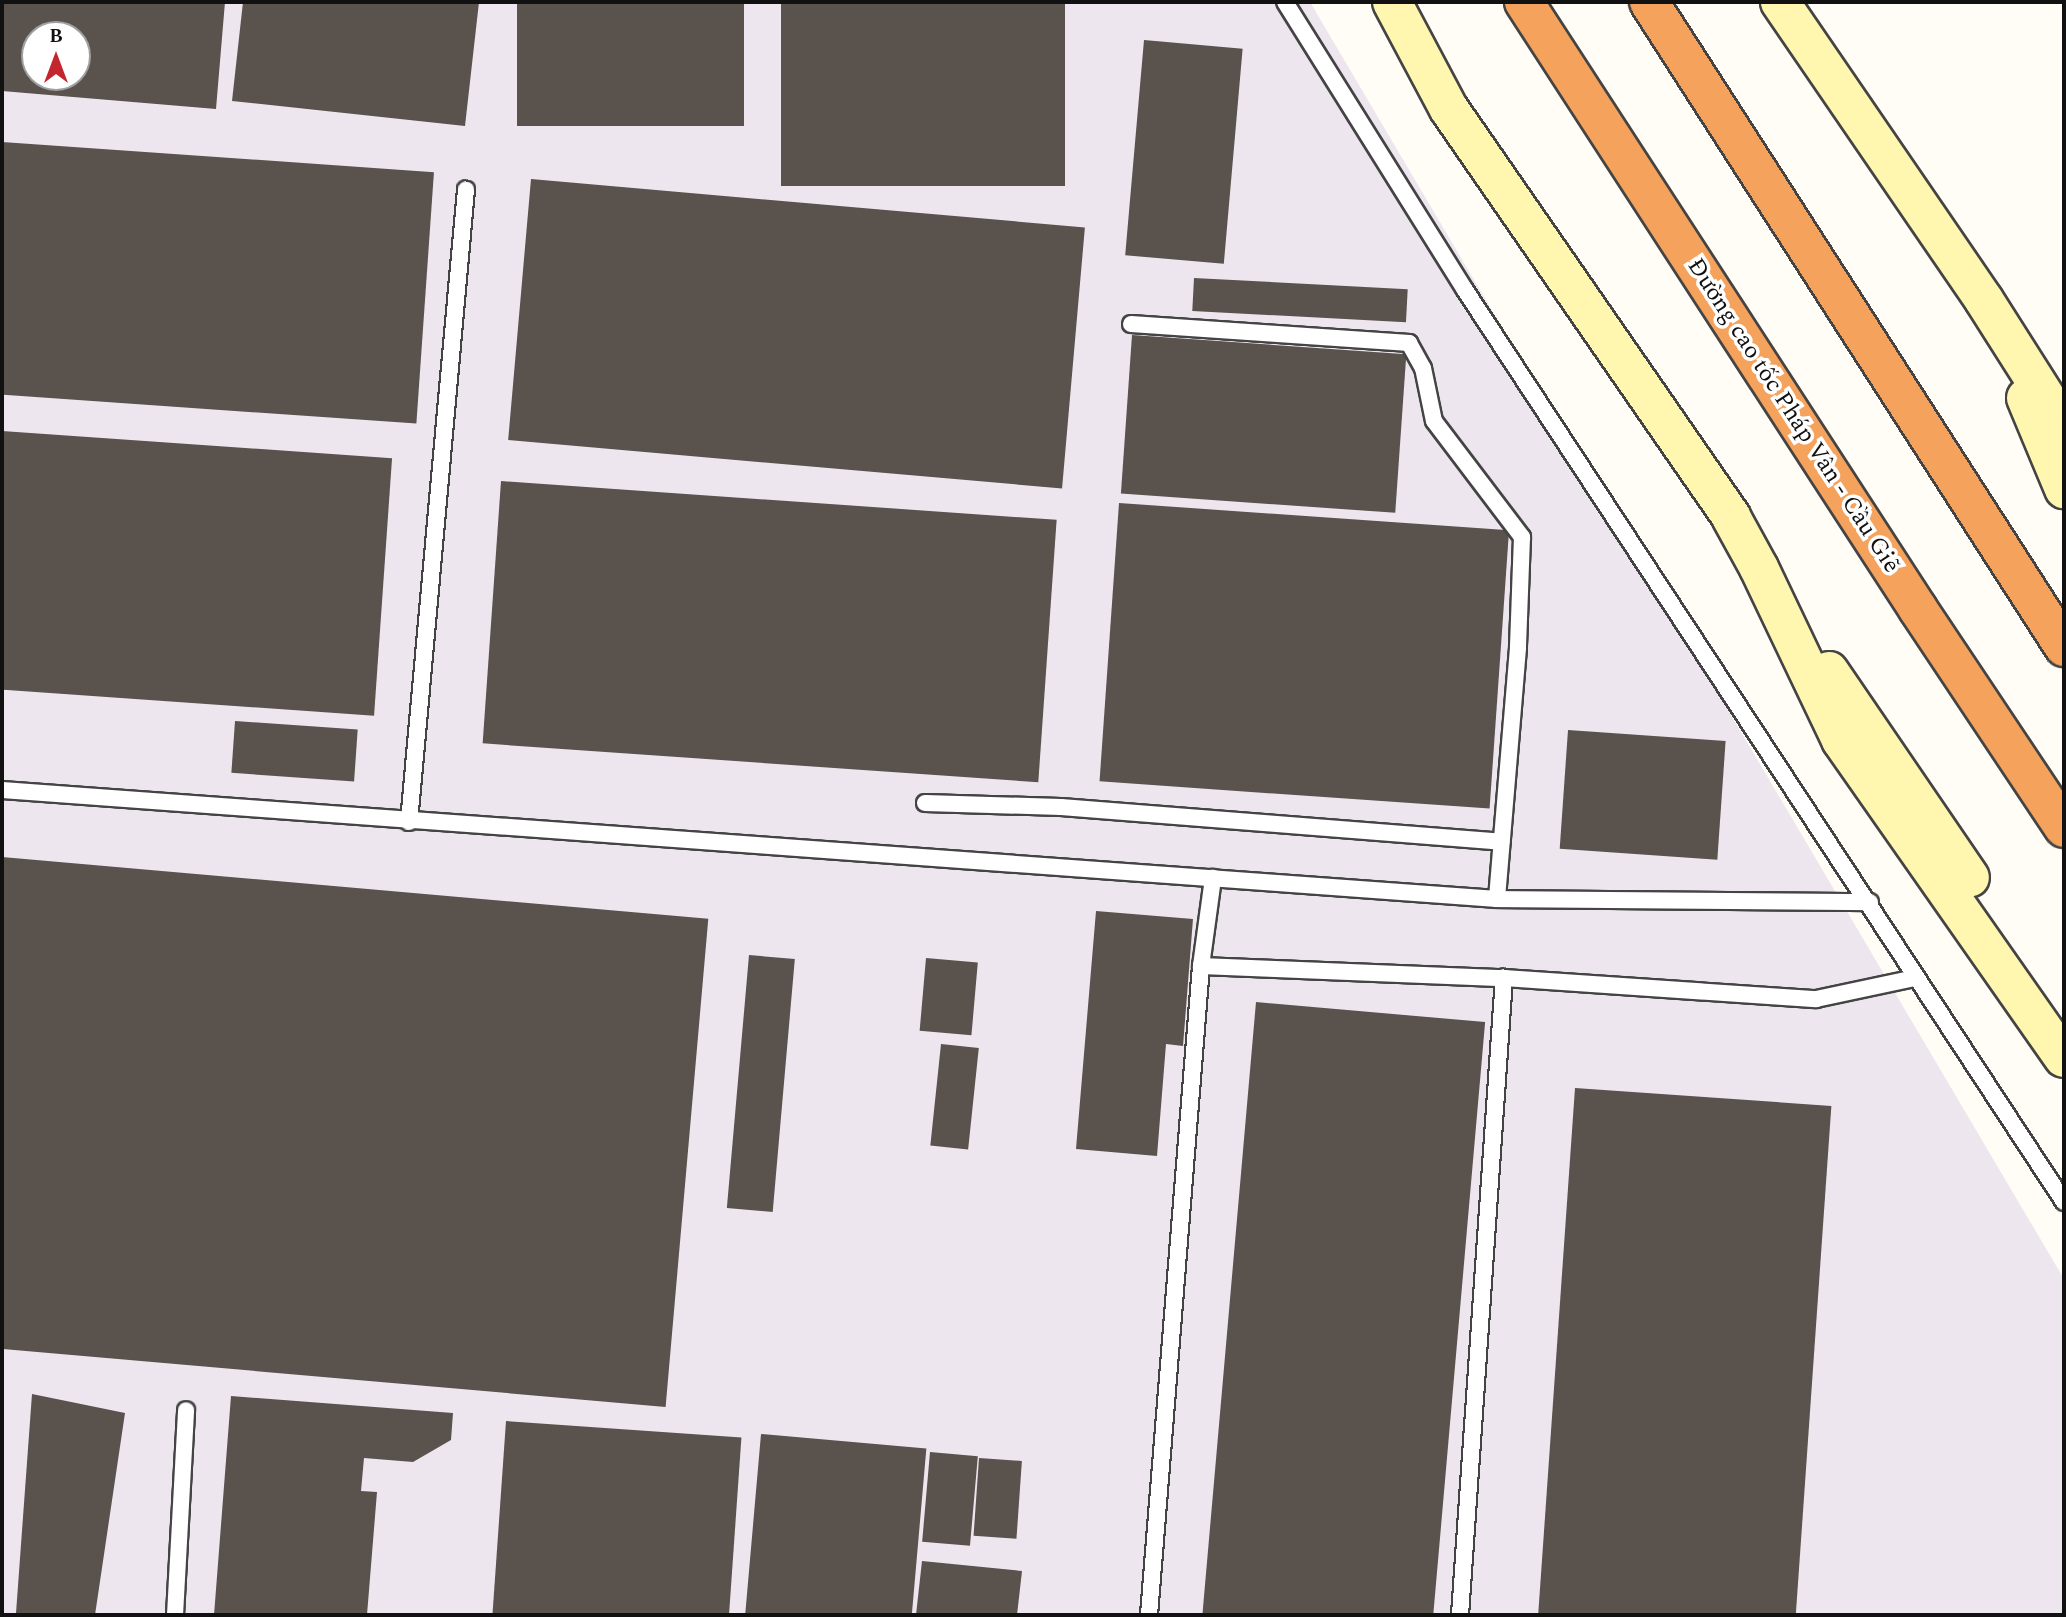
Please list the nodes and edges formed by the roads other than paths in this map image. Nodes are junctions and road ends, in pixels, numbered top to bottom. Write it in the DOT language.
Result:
graph roads {
  1 [pos="1285,2"];
  2 [pos="1392,2"];
  3 [pos="1524,2"];
  4 [pos="1649,2"];
  5 [pos="1780,2"];
  6 [pos="466,190"];
  7 [pos="1984,300"];
  8 [pos="1131,324"];
  9 [pos="2064,426"];
  10 [pos="2064,489"];
  11 [pos="1759,568"];
  12 [pos="2064,647"];
  13 [pos="2,790"];
  14 [pos="925,803"];
  15 [pos="409,822"];
  16 [pos="2064,828"];
  17 [pos="1502,842"];
  18 [pos="1213,878"];
  19 [pos="1497,899"];
  20 [pos="1870,902"];
  21 [pos="1201,966"];
  22 [pos="1504,978"];
  23 [pos="1915,978"];
  24 [pos="2064,1016"];
  25 [pos="2064,1058"];
  26 [pos="2064,1202"];
  27 [pos="187,1410"];
  28 [pos="175,1615"];
  29 [pos="1149,1615"];
  30 [pos="1460,1615"];
  1 -- 20 [label="lane"];
  2 -- 11 [label="street"];
  3 -- 16 [label="highway, Đường cao tốc Pháp Vân - Cầu Giẽ"];
  4 -- 12 [label="highway"];
  5 -- 7 [label="street"];
  6 -- 15 [label="lane"];
  7 -- 9 [label="street"];
  7 -- 10 [label="street"];
  8 -- 17 [label="lane"];
  11 -- 24 [label="street"];
  11 -- 25 [label="street"];
  13 -- 15 [label="lane"];
  14 -- 17 [label="lane"];
  15 -- 18 [label="lane"];
  17 -- 19 [label="lane"];
  18 -- 19 [label="lane"];
  18 -- 21 [label="lane"];
  19 -- 20 [label="lane"];
  20 -- 23 [label="lane"];
  21 -- 22 [label="lane"];
  21 -- 29 [label="lane"];
  22 -- 23 [label="lane"];
  22 -- 30 [label="lane"];
  23 -- 26 [label="lane"];
  27 -- 28 [label="lane"];
}
